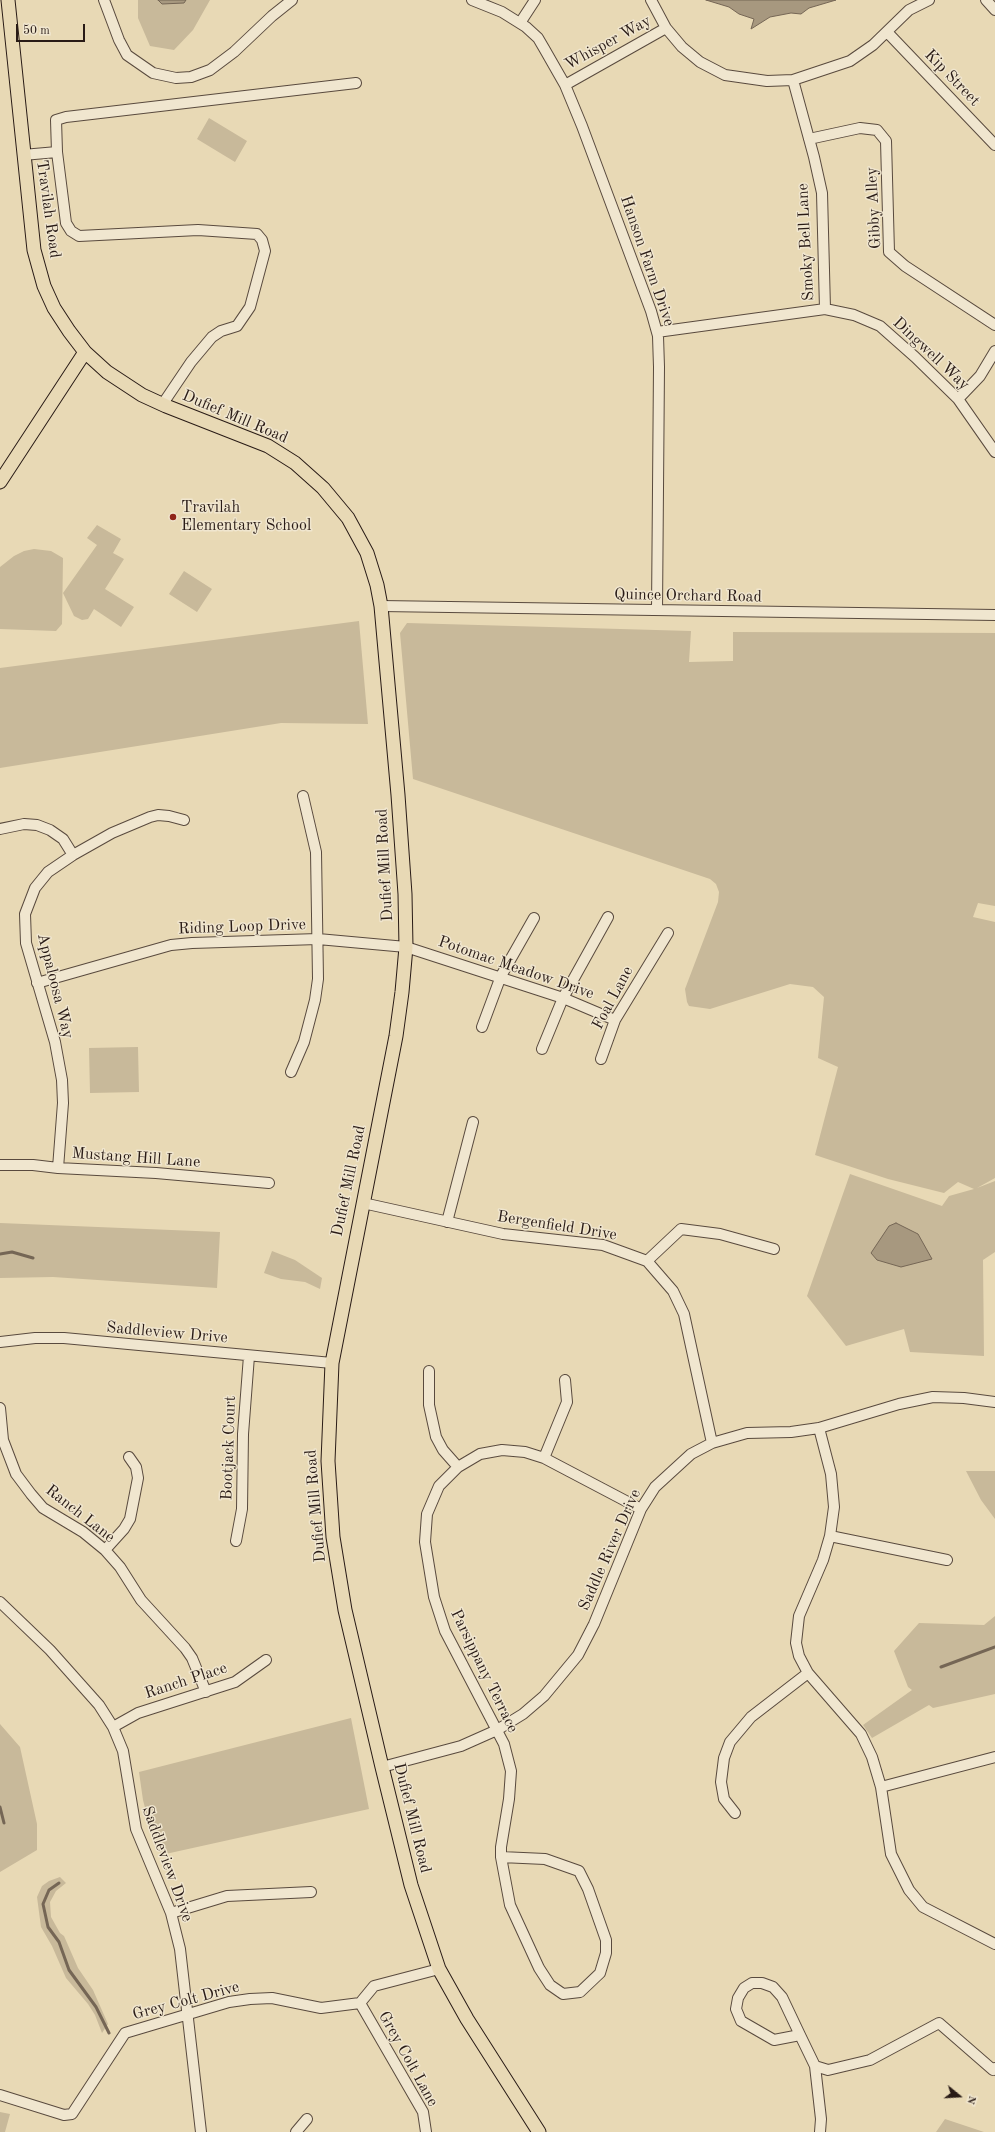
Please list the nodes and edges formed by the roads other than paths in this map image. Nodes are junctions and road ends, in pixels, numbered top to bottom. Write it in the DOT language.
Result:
graph roads {
  1 [pos="8,0"];
  2 [pos="104,0"];
  3 [pos="292,0"];
  4 [pos="472,0"];
  5 [pos="535,0"];
  6 [pos="651,0"];
  7 [pos="929,0"];
  8 [pos="986,0"];
  9 [pos="995,10"];
  10 [pos="520,23"];
  11 [pos="666,28"];
  12 [pos="887,32"];
  13 [pos="793,80"];
  14 [pos="356,84"];
  15 [pos="565,85"];
  16 [pos="809,139"];
  17 [pos="995,146"];
  18 [pos="57,152"];
  19 [pos="23,155"];
  20 [pos="825,309"];
  21 [pos="995,325"];
  22 [pos="657,332"];
  23 [pos="995,351"];
  24 [pos="85,352"];
  25 [pos="958,399"];
  26 [pos="162,404"];
  27 [pos="995,452"];
  28 [pos="0,482"];
  29 [pos="381,606"];
  30 [pos="657,610"];
  31 [pos="995,615"];
  32 [pos="303,796"];
  33 [pos="184,820"];
  34 [pos="0,829"];
  35 [pos="73,855"];
  36 [pos="608,917"];
  37 [pos="534,918"];
  38 [pos="668,933"];
  39 [pos="318,939"];
  40 [pos="406,947"];
  41 [pos="501,976"];
  42 [pos="37,983"];
  43 [pos="563,998"];
  44 [pos="615,1020"];
  45 [pos="482,1027"];
  46 [pos="542,1049"];
  47 [pos="601,1059"];
  48 [pos="291,1072"];
  49 [pos="473,1122"];
  50 [pos="0,1165"];
  51 [pos="58,1168"];
  52 [pos="269,1183"];
  53 [pos="363,1203"];
  54 [pos="447,1222"];
  55 [pos="774,1249"];
  56 [pos="647,1261"];
  57 [pos="0,1342"];
  58 [pos="249,1356"];
  59 [pos="332,1363"];
  60 [pos="429,1371"];
  61 [pos="565,1380"];
  62 [pos="995,1402"];
  63 [pos="0,1408"];
  64 [pos="819,1428"];
  65 [pos="712,1443"];
  66 [pos="129,1457"];
  67 [pos="544,1458"];
  68 [pos="458,1467"];
  69 [pos="641,1509"];
  70 [pos="830,1536"];
  71 [pos="236,1541"];
  72 [pos="105,1550"];
  73 [pos="947,1560"];
  74 [pos="0,1602"];
  75 [pos="266,1660"];
  76 [pos="808,1673"];
  77 [pos="206,1692"];
  78 [pos="113,1727"];
  79 [pos="497,1730"];
  80 [pos="995,1757"];
  81 [pos="382,1767"];
  82 [pos="881,1787"];
  83 [pos="735,1813"];
  84 [pos="501,1857"];
  85 [pos="311,1892"];
  86 [pos="171,1913"];
  87 [pos="995,1944"];
  88 [pos="438,1969"];
  89 [pos="360,2003"];
  90 [pos="188,2013"];
  91 [pos="800,2035"];
  92 [pos="815,2066"];
  93 [pos="995,2068"];
  94 [pos="0,2095"];
  95 [pos="307,2119"];
  96 [pos="201,2132"];
  97 [pos="296,2132"];
  98 [pos="426,2132"];
  99 [pos="539,2132"];
  100 [pos="820,2132"];
  1 -- 19 [label="main road, Travilah Road"];
  2 -- 3 [label="street"];
  4 -- 10 [label="street, Hanson Farm Drive"];
  5 -- 10 [label="street"];
  6 -- 11 [label="street"];
  7 -- 12 [label="street"];
  8 -- 9 [label="street"];
  10 -- 15 [label="street, Hanson Farm Drive"];
  11 -- 13 [label="street"];
  11 -- 15 [label="street, Whisper Way"];
  12 -- 13 [label="street"];
  12 -- 17 [label="street, Kip Street"];
  13 -- 16 [label="street, Smoky Bell Lane"];
  14 -- 18 [label="street"];
  15 -- 22 [label="street, Hanson Farm Drive"];
  16 -- 20 [label="street, Smoky Bell Lane"];
  16 -- 21 [label="street, Gibby Alley"];
  18 -- 19 [label="street"];
  18 -- 26 [label="street"];
  19 -- 24 [label="main road, Travilah Road"];
  20 -- 22 [label="street, Dingwell Way"];
  20 -- 25 [label="street, Dingwell Way"];
  22 -- 30 [label="street, Hanson Farm Drive"];
  23 -- 25 [label="street"];
  24 -- 26 [label="main road, Dufief Mill Road"];
  24 -- 28 [label="main road"];
  25 -- 27 [label="street, Dingwell Way"];
  26 -- 29 [label="main road, Dufief Mill Road"];
  29 -- 30 [label="street, Quince Orchard Road"];
  29 -- 40 [label="main road, Dufief Mill Road"];
  30 -- 31 [label="street, Quince Orchard Road"];
  32 -- 39 [label="street"];
  33 -- 35 [label="street, Appaloosa Way"];
  34 -- 35 [label="street"];
  35 -- 42 [label="street, Appaloosa Way"];
  36 -- 43 [label="street"];
  37 -- 41 [label="street"];
  38 -- 44 [label="street, Foal Lane"];
  39 -- 40 [label="street, Riding Loop Drive"];
  39 -- 42 [label="street, Riding Loop Drive"];
  39 -- 48 [label="street"];
  40 -- 41 [label="street, Potomac Meadow Drive"];
  40 -- 53 [label="main road, Dufief Mill Road"];
  41 -- 43 [label="street, Potomac Meadow Drive"];
  41 -- 45 [label="street"];
  42 -- 51 [label="street, Appaloosa Way"];
  43 -- 44 [label="street, Potomac Meadow Drive"];
  43 -- 46 [label="street"];
  44 -- 47 [label="street, Foal Lane"];
  49 -- 54 [label="street"];
  50 -- 51 [label="street, Mustang Hill Lane"];
  51 -- 52 [label="street, Mustang Hill Lane"];
  53 -- 54 [label="street, Bergenfield Drive"];
  53 -- 59 [label="main road, Dufief Mill Road"];
  54 -- 56 [label="street, Bergenfield Drive"];
  55 -- 56 [label="street"];
  56 -- 65 [label="street, Bergenfield Drive"];
  57 -- 58 [label="street, Saddleview Drive"];
  58 -- 59 [label="street, Saddleview Drive"];
  58 -- 71 [label="street, Bootjack Court"];
  59 -- 81 [label="main road, Dufief Mill Road"];
  60 -- 68 [label="street"];
  61 -- 67 [label="street"];
  62 -- 64 [label="street, Saddle River Drive"];
  63 -- 72 [label="street, Ranch Lane"];
  64 -- 65 [label="street, Saddle River Drive"];
  64 -- 70 [label="street"];
  65 -- 69 [label="street, Saddle River Drive"];
  66 -- 72 [label="street"];
  67 -- 68 [label="street, Parsippany Terrace"];
  67 -- 69 [label="street, Parsippany Terrace"];
  68 -- 79 [label="street, Parsippany Terrace"];
  69 -- 79 [label="street, Saddle River Drive"];
  70 -- 73 [label="street"];
  70 -- 76 [label="street"];
  72 -- 77 [label="street, Ranch Lane"];
  74 -- 78 [label="street, Saddleview Drive"];
  75 -- 77 [label="street, Ranch Place"];
  76 -- 82 [label="street"];
  76 -- 83 [label="street"];
  77 -- 78 [label="street, Ranch Place"];
  78 -- 86 [label="street, Saddleview Drive"];
  79 -- 81 [label="street, Saddle River Drive"];
  79 -- 84 [label="street, Parsippany Terrace"];
  80 -- 82 [label="street"];
  81 -- 88 [label="main road, Dufief Mill Road"];
  82 -- 87 [label="street"];
  84 -- 84 [label="street, Parsippany Terrace"];
  85 -- 86 [label="street"];
  86 -- 90 [label="street, Saddleview Drive"];
  88 -- 89 [label="street"];
  88 -- 99 [label="main road, Dufief Mill Road"];
  89 -- 90 [label="street, Grey Colt Drive"];
  89 -- 98 [label="street, Grey Colt Lane"];
  90 -- 94 [label="street, Grey Colt Drive"];
  90 -- 96 [label="street, Saddleview Drive"];
  91 -- 91 [label="street"];
  91 -- 92 [label="street"];
  92 -- 93 [label="street"];
  92 -- 100 [label="street"];
  95 -- 97 [label="street"];
}
